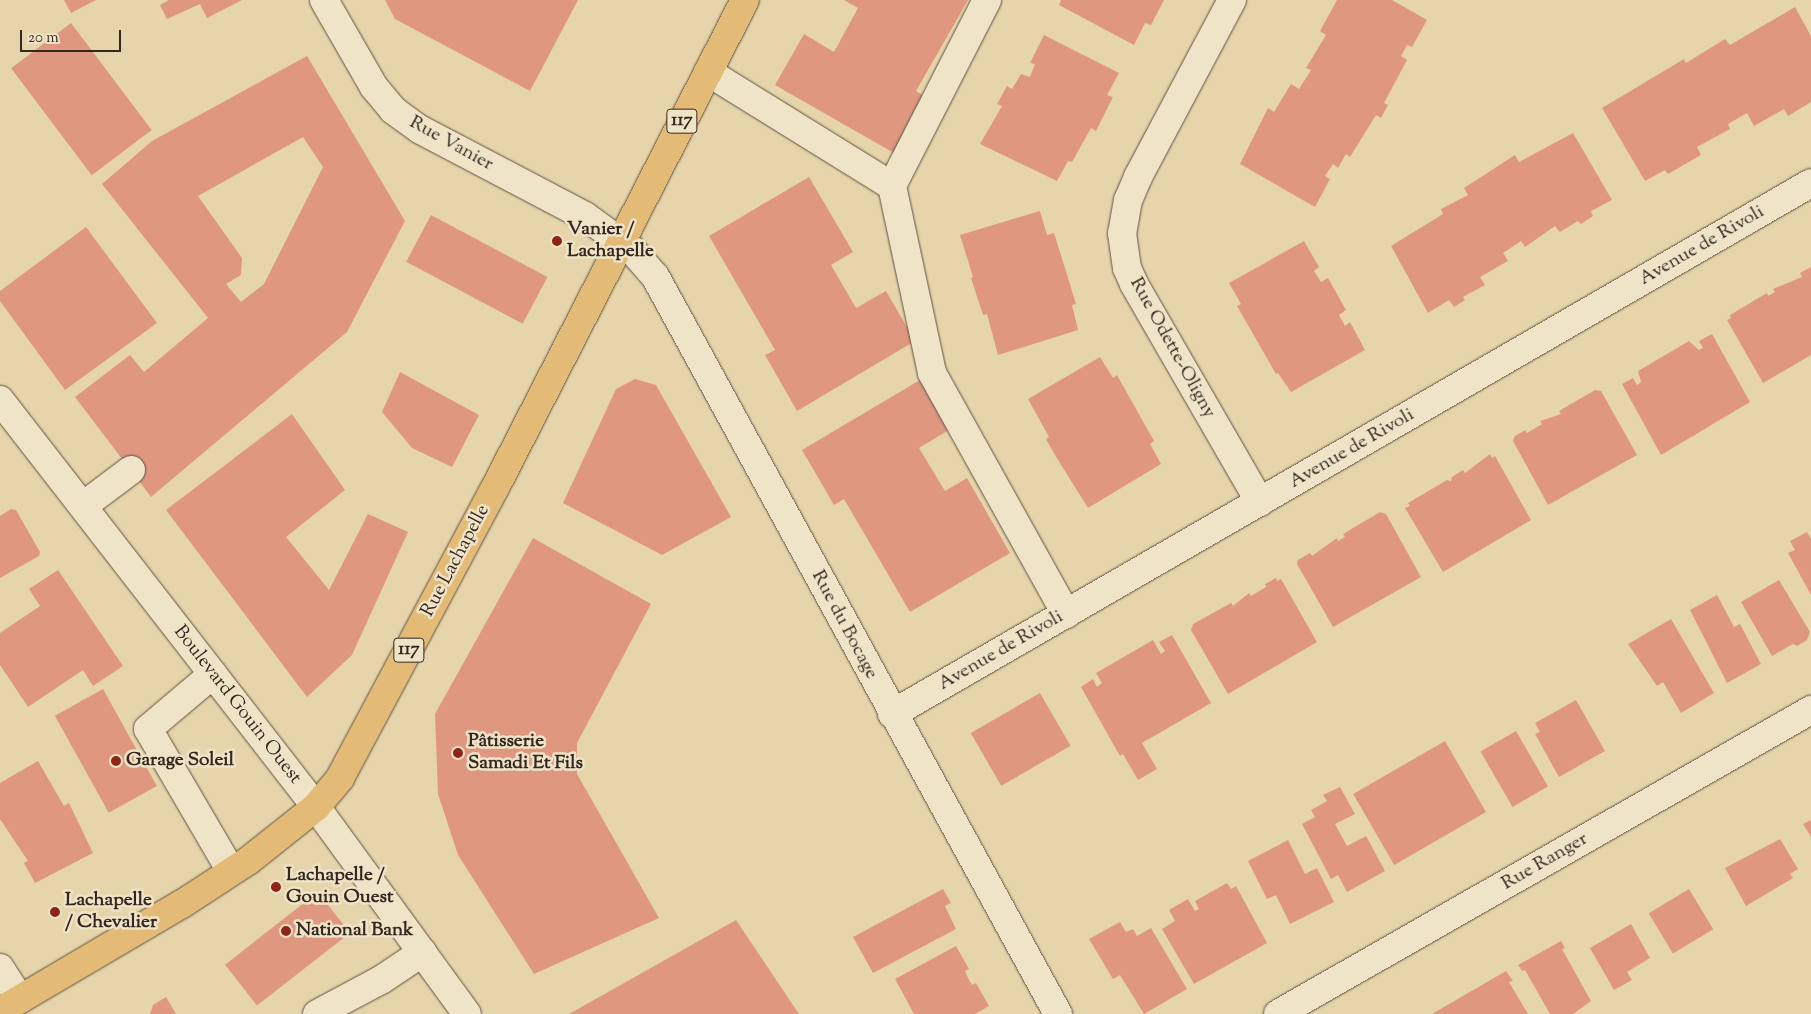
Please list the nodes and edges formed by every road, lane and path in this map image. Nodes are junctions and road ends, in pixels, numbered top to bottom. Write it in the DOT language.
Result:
graph roads {
  1 [pos="324,0"];
  2 [pos="744,0"];
  3 [pos="987,0"];
  4 [pos="1232,0"];
  5 [pos="708,72"];
  6 [pos="1811,183"];
  7 [pos="892,186"];
  8 [pos="620,243"];
  9 [pos="0,400"];
  10 [pos="131,470"];
  11 [pos="1260,502"];
  12 [pos="83,506"];
  13 [pos="1066,614"];
  14 [pos="213,674"];
  15 [pos="1811,710"];
  16 [pos="892,714"];
  17 [pos="316,807"];
  18 [pos="231,872"];
  19 [pos="423,952"];
  20 [pos="0,968"];
  21 [pos="10,1005"];
  22 [pos="317,1014"];
  23 [pos="467,1014"];
  24 [pos="1058,1014"];
  25 [pos="1278,1014"];
  1 -- 8 [label="street, Rue Vanier"];
  2 -- 5 [label="main road, Rue Lachapelle / 117"];
  3 -- 7 [label="street"];
  4 -- 11 [label="street, Rue Odette-Oligny"];
  5 -- 7 [label="street"];
  5 -- 8 [label="main road, Rue Lachapelle / 117"];
  6 -- 11 [label="street, Avenue de Rivoli"];
  7 -- 13 [label="street"];
  8 -- 16 [label="street, Rue du Bocage"];
  8 -- 17 [label="main road, Rue Lachapelle / 117"];
  9 -- 12 [label="street, Boulevard Gouin Ouest"];
  10 -- 12 [label="street"];
  11 -- 13 [label="street, Avenue de Rivoli"];
  12 -- 14 [label="street, Boulevard Gouin Ouest"];
  13 -- 16 [label="street, Avenue de Rivoli"];
  14 -- 17 [label="street, Boulevard Gouin Ouest"];
  14 -- 18 [label="street"];
  15 -- 25 [label="street, Rue Ranger"];
  16 -- 24 [label="street, Rue du Bocage"];
  17 -- 18 [label="main road, Rue Lachapelle / 117"];
  17 -- 19 [label="street, Boulevard Gouin Ouest"];
  18 -- 21 [label="main road, Rue Lachapelle / 117"];
  19 -- 22 [label="street"];
  19 -- 23 [label="street, Boulevard Gouin Ouest"];
  20 -- 21 [label="street"];
}
